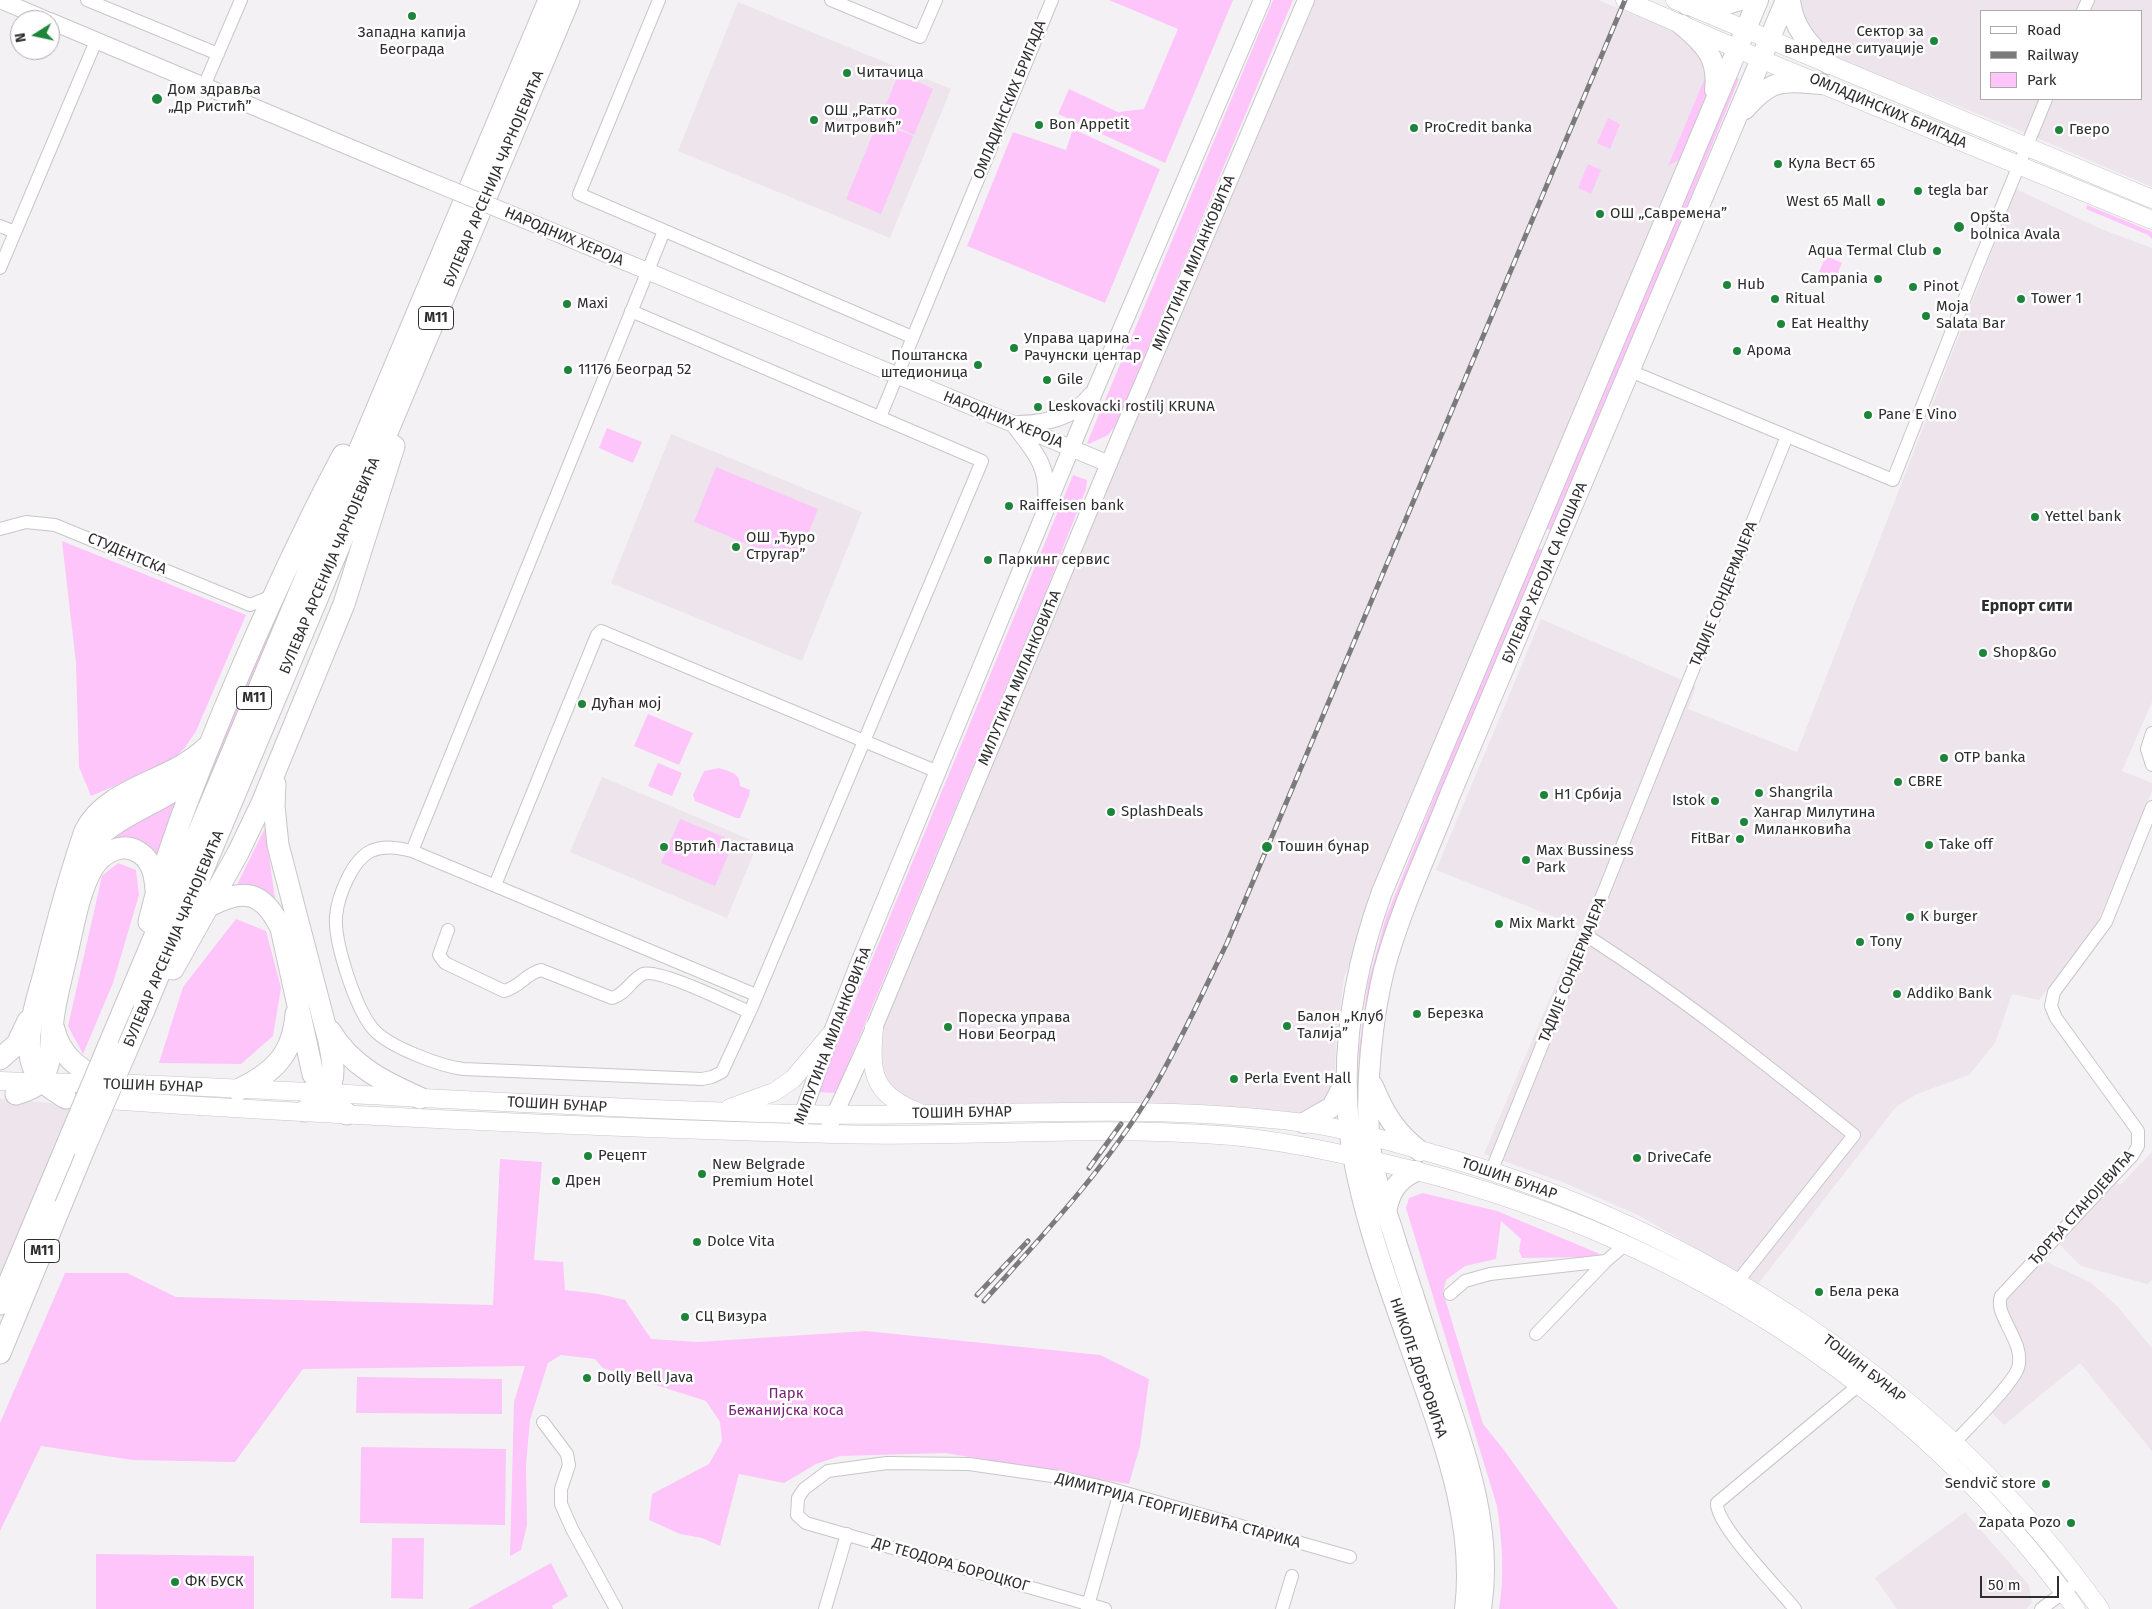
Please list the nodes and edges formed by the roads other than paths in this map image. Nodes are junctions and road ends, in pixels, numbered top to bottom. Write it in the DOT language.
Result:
graph roads {
  1 [pos="0,0"];
  2 [pos="87,0"];
  3 [pos="241,0"];
  4 [pos="549,0"];
  5 [pos="569,0"];
  6 [pos="659,0"];
  7 [pos="831,0"];
  8 [pos="936,0"];
  9 [pos="1052,0"];
  10 [pos="1262,0"];
  11 [pos="1306,0"];
  12 [pos="1625,0"];
  13 [pos="1741,0"];
  14 [pos="1758,0"];
  15 [pos="1786,0"];
  16 [pos="1790,0"];
  17 [pos="1681,3"];
  18 [pos="23,10"];
  19 [pos="1682,25"];
  20 [pos="60,26"];
  21 [pos="1746,28"];
  22 [pos="1770,39"];
  23 [pos="96,41"];
  24 [pos="1737,48"];
  25 [pos="218,54"];
  26 [pos="1761,58"];
  27 [pos="1829,64"];
  28 [pos="1821,84"];
  29 [pos="204,86"];
  30 [pos="2046,100"];
  31 [pos="1713,105"];
  32 [pos="1734,122"];
  33 [pos="2026,146"];
  34 [pos="2018,166"];
  35 [pos="2152,199"];
  36 [pos="2152,220"];
  37 [pos="0,226"];
  38 [pos="664,231"];
  39 [pos="15,232"];
  40 [pos="0,268"];
  41 [pos="648,271"];
  42 [pos="633,307"];
  43 [pos="912,336"];
  44 [pos="1630,371"];
  45 [pos="896,375"];
  46 [pos="1096,388"];
  47 [pos="391,400"];
  48 [pos="880,417"];
  49 [pos="1014,425"];
  50 [pos="1786,436"];
  51 [pos="1072,448"];
  52 [pos="1108,464"];
  53 [pos="1045,514"];
  54 [pos="0,529"];
  55 [pos="1532,534"];
  56 [pos="1557,544"];
  57 [pos="272,596"];
  58 [pos="250,605"];
  59 [pos="258,628"];
  60 [pos="2152,733"];
  61 [pos="863,740"];
  62 [pos="210,743"];
  63 [pos="2152,765"];
  64 [pos="277,767"];
  65 [pos="938,772"];
  66 [pos="198,774"];
  67 [pos="2152,807"];
  68 [pos="412,851"];
  69 [pos="75,859"];
  70 [pos="495,885"];
  71 [pos="156,891"];
  72 [pos="210,906"];
  73 [pos="448,930"];
  74 [pos="1587,936"];
  75 [pos="756,995"];
  76 [pos="37,1000"];
  77 [pos="296,1002"];
  78 [pos="136,1006"];
  79 [pos="750,1012"];
  80 [pos="323,1019"];
  81 [pos="53,1020"];
  82 [pos="874,1028"];
  83 [pos="831,1034"];
  84 [pos="0,1059"];
  85 [pos="1347,1078"];
  86 [pos="1370,1079"];
  87 [pos="41,1082"];
  88 [pos="104,1084"];
  89 [pos="5,1089"];
  90 [pos="238,1090"];
  91 [pos="326,1094"];
  92 [pos="66,1098"];
  93 [pos="420,1098"];
  94 [pos="305,1111"];
  95 [pos="720,1111"];
  96 [pos="347,1114"];
  97 [pos="923,1114"];
  98 [pos="802,1115"];
  99 [pos="835,1115"];
  100 [pos="1304,1123"];
  101 [pos="796,1133"];
  102 [pos="1359,1133"];
  103 [pos="826,1134"];
  104 [pos="1420,1151"];
  105 [pos="1364,1159"];
  106 [pos="1416,1171"];
  107 [pos="1491,1172"];
  108 [pos="1386,1212"];
  109 [pos="1626,1244"];
  110 [pos="1606,1261"];
  111 [pos="1738,1281"];
  112 [pos="1450,1294"];
  113 [pos="0,1304"];
  114 [pos="1536,1334"];
  115 [pos="0,1353"];
  116 [pos="1865,1379"];
  117 [pos="543,1422"];
  118 [pos="1953,1444"];
  119 [pos="1120,1492"];
  120 [pos="798,1518"];
  121 [pos="847,1534"];
  122 [pos="1350,1558"];
  123 [pos="1292,1576"];
  124 [pos="2079,1581"];
  125 [pos="2064,1592"];
  126 [pos="1088,1607"];
  127 [pos="616,1609"];
  128 [pos="825,1609"];
  129 [pos="1105,1609"];
  130 [pos="1282,1609"];
  131 [pos="1465,1609"];
  132 [pos="1481,1609"];
  133 [pos="1796,1609"];
  134 [pos="2041,1609"];
  135 [pos="2076,1609"];
  136 [pos="2100,1609"];
  1 -- 18 [label="street, НАРОДНИХ ХЕРОЈА"];
  2 -- 25 [label="street"];
  3 -- 25 [label="street"];
  4 -- 47 [label="highway, БУЛЕВАР АРСЕНИЈА ЧАРНОЈЕВИЋА / M11"];
  5 -- 47 [label="highway, БУЛЕВАР АРСЕНИЈА ЧАРНОЈЕВИЋА / M11"];
  6 -- 38 [label="street"];
  7 -- 8 [label="street"];
  9 -- 43 [label="street, ОМЛАДИНСКИХ БРИГАДА"];
  10 -- 46 [label="street, МИЛУТИНА МИЛАНКОВИЋА"];
  11 -- 52 [label="street, МИЛУТИНА МИЛАНКОВИЋА"];
  12 -- 19 [label="main road, ОМЛАДИНСКИХ БРИГАДА"];
  13 -- 17 [label="main road"];
  14 -- 21 [label="main road, БУЛЕВАР ХЕРОЈА СА КОШАРА"];
  15 -- 22 [label="main road, БУЛЕВАР ХЕРОЈА СА КОШАРА"];
  16 -- 27 [label="main road"];
  17 -- 21 [label="main road, ОМЛАДИНСКИХ БРИГАДА"];
  19 -- 24 [label="main road, ОМЛАДИНСКИХ БРИГАДА"];
  19 -- 31 [label="main road"];
  20 -- 23 [label="street, НАРОДНИХ ХЕРОЈА"];
  21 -- 22 [label="main road, ОМЛАДИНСКИХ БРИГАДА"];
  21 -- 24 [label="main road, БУЛЕВАР ХЕРОЈА СА КОШАРА"];
  22 -- 26 [label="main road, БУЛЕВАР ХЕРОЈА СА КОШАРА"];
  22 -- 27 [label="main road, ОМЛАДИНСКИХ БРИГАДА"];
  23 -- 29 [label="street, НАРОДНИХ ХЕРОЈА"];
  23 -- 39 [label="street"];
  24 -- 26 [label="main road, ОМЛАДИНСКИХ БРИГАДА"];
  24 -- 31 [label="main road, БУЛЕВАР ХЕРОЈА СА КОШАРА"];
  25 -- 29 [label="street"];
  26 -- 28 [label="main road, ОМЛАДИНСКИХ БРИГАДА"];
  26 -- 32 [label="main road, БУЛЕВАР ХЕРОЈА СА КОШАРА"];
  27 -- 33 [label="main road, ОМЛАДИНСКИХ БРИГАДА"];
  28 -- 32 [label="main road"];
  28 -- 34 [label="main road, ОМЛАДИНСКИХ БРИГАДА"];
  29 -- 41 [label="street, НАРОДНИХ ХЕРОЈА, bridge"];
  30 -- 33 [label="street"];
  31 -- 55 [label="main road, БУЛЕВАР ХЕРОЈА СА КОШАРА"];
  32 -- 44 [label="main road, БУЛЕВАР ХЕРОЈА СА КОШАРА"];
  33 -- 34 [label="street"];
  33 -- 35 [label="main road, ОМЛАДИНСКИХ БРИГАДА"];
  34 -- 36 [label="main road, ОМЛАДИНСКИХ БРИГАДА"];
  34 -- 50 [label="street"];
  37 -- 39 [label="street"];
  38 -- 41 [label="street"];
  38 -- 43 [label="street"];
  39 -- 40 [label="street"];
  41 -- 42 [label="street"];
  41 -- 45 [label="street, НАРОДНИХ ХЕРОЈА"];
  42 -- 48 [label="street"];
  42 -- 68 [label="street"];
  43 -- 45 [label="street"];
  44 -- 50 [label="street"];
  44 -- 56 [label="main road, БУЛЕВАР ХЕРОЈА СА КОШАРА"];
  45 -- 48 [label="street"];
  45 -- 49 [label="street, НАРОДНИХ ХЕРОЈА"];
  46 -- 49 [label="street"];
  46 -- 51 [label="street, МИЛУТИНА МИЛАНКОВИЋА"];
  47 -- 57 [label="highway"];
  47 -- 64 [label="highway"];
  47 -- 78 [label="highway, БУЛЕВАР АРСЕНИЈА ЧАРНОЈЕВИЋА / M11"];
  48 -- 61 [label="street"];
  49 -- 51 [label="street, НАРОДНИХ ХЕРОЈА"];
  49 -- 53 [label="street"];
  50 -- 74 [label="street, ТАДИЈЕ СОНДЕРМАЈЕРА"];
  51 -- 52 [label="street, НАРОДНИХ ХЕРОЈА"];
  51 -- 53 [label="street, МИЛУТИНА МИЛАНКОВИЋА"];
  52 -- 82 [label="street, МИЛУТИНА МИЛАНКОВИЋА"];
  53 -- 65 [label="street, МИЛУТИНА МИЛАНКОВИЋА"];
  54 -- 58 [label="street, СТУДЕНТСКА"];
  55 -- 56 [label="main road"];
  55 -- 85 [label="main road, БУЛЕВАР ХЕРОЈА СА КОШАРА"];
  56 -- 86 [label="main road, БУЛЕВАР ХЕРОЈА СА КОШАРА"];
  57 -- 58 [label="street"];
  57 -- 59 [label="highway"];
  58 -- 59 [label="street"];
  59 -- 62 [label="highway"];
  60 -- 63 [label="street"];
  61 -- 65 [label="street"];
  61 -- 70 [label="street"];
  61 -- 75 [label="street"];
  62 -- 66 [label="highway"];
  62 -- 69 [label="highway"];
  64 -- 72 [label="highway"];
  64 -- 80 [label="highway"];
  65 -- 83 [label="street, МИЛУТИНА МИЛАНКОВИЋА"];
  66 -- 69 [label="highway"];
  66 -- 71 [label="highway"];
  67 -- 118 [label="street, ЂОРЂА СТАНОЈЕВИЋА"];
  68 -- 70 [label="street"];
  68 -- 79 [label="street"];
  69 -- 76 [label="highway"];
  70 -- 75 [label="street"];
  71 -- 78 [label="highway"];
  71 -- 81 [label="highway"];
  72 -- 77 [label="highway"];
  72 -- 78 [label="highway"];
  73 -- 79 [label="street"];
  74 -- 107 [label="street, ТАДИЈЕ СОНДЕРМАЈЕРА"];
  74 -- 111 [label="street"];
  75 -- 79 [label="street"];
  76 -- 84 [label="highway"];
  76 -- 87 [label="highway"];
  77 -- 90 [label="highway"];
  77 -- 91 [label="highway"];
  78 -- 113 [label="highway, БУЛЕВАР АРСЕНИЈА ЧАРНОЈЕВИЋА / M11, bridge"];
  78 -- 115 [label="highway, БУЛЕВАР АРСЕНИЈА ЧАРНОЈЕВИЋА / M11, bridge"];
  80 -- 91 [label="highway"];
  80 -- 93 [label="highway"];
  81 -- 87 [label="highway"];
  81 -- 88 [label="highway"];
  82 -- 97 [label="main road"];
  82 -- 99 [label="street, МИЛУТИНА МИЛАНКОВИЋА"];
  83 -- 95 [label="main road"];
  83 -- 98 [label="street, МИЛУТИНА МИЛАНКОВИЋА"];
  85 -- 100 [label="main road"];
  85 -- 102 [label="main road, БУЛЕВАР ХЕРОЈА СА КОШАРА"];
  86 -- 102 [label="main road, БУЛЕВАР ХЕРОЈА СА КОШАРА"];
  86 -- 104 [label="main road"];
  87 -- 88 [label="main road, ТОШИН БУНАР"];
  87 -- 89 [label="highway"];
  87 -- 92 [label="highway"];
  88 -- 90 [label="main road, ТОШИН БУНАР"];
  89 -- 92 [label="main road, ТОШИН БУНАР"];
  90 -- 91 [label="main road, ТОШИН БУНАР"];
  91 -- 93 [label="main road, ТОШИН БУНАР"];
  91 -- 94 [label="highway"];
  91 -- 96 [label="highway"];
  92 -- 94 [label="main road, ТОШИН БУНАР"];
  93 -- 95 [label="main road, ТОШИН БУНАР"];
  94 -- 96 [label="main road, ТОШИН БУНАР"];
  95 -- 98 [label="main road, ТОШИН БУНАР"];
  96 -- 101 [label="main road, ТОШИН БУНАР"];
  97 -- 99 [label="main road, ТОШИН БУНАР"];
  97 -- 100 [label="main road, ТОШИН БУНАР"];
  98 -- 99 [label="main road, ТОШИН БУНАР"];
  98 -- 101 [label="street, МИЛУТИНА МИЛАНКОВИЋА"];
  99 -- 103 [label="street, МИЛУТИНА МИЛАНКОВИЋА"];
  100 -- 102 [label="main road, ТОШИН БУНАР"];
  101 -- 103 [label="main road, ТОШИН БУНАР"];
  102 -- 104 [label="main road, ТОШИН БУНАР"];
  102 -- 105 [label="main road, НИКОЛЕ ДОБРОВИЋА"];
  103 -- 105 [label="main road, ТОШИН БУНАР"];
  104 -- 107 [label="main road, ТОШИН БУНАР"];
  105 -- 106 [label="main road, ТОШИН БУНАР"];
  105 -- 108 [label="main road, НИКОЛЕ ДОБРОВИЋА"];
  105 -- 131 [label="main road, НИКОЛЕ ДОБРОВИЋА"];
  106 -- 108 [label="main road"];
  106 -- 109 [label="main road, ТОШИН БУНАР"];
  107 -- 111 [label="main road, ТОШИН БУНАР"];
  108 -- 132 [label="main road, НИКОЛЕ ДОБРОВИЋА"];
  109 -- 110 [label="street"];
  109 -- 116 [label="main road, ТОШИН БУНАР"];
  110 -- 112 [label="street"];
  110 -- 114 [label="street"];
  111 -- 116 [label="main road, ТОШИН БУНАР"];
  116 -- 118 [label="main road, ТОШИН БУНАР"];
  116 -- 125 [label="main road, ТОШИН БУНАР"];
  116 -- 133 [label="street, ТОШИН БУНАР"];
  117 -- 127 [label="street"];
  118 -- 124 [label="main road, ТОШИН БУНАР"];
  119 -- 120 [label="street, ДИМИТРИЈА ГЕОРГИЈЕВИЋА СТАРИКА"];
  119 -- 122 [label="street, ДИМИТРИЈА ГЕОРГИЈЕВИЋА СТАРИКА"];
  119 -- 126 [label="street"];
  120 -- 121 [label="street, ДР ТЕОДОРА БОРОЦКОГ"];
  121 -- 126 [label="street, ДР ТЕОДОРА БОРОЦКОГ"];
  121 -- 128 [label="street"];
  123 -- 130 [label="street"];
  124 -- 125 [label="street"];
  124 -- 136 [label="main road, ТОШИН БУНАР"];
  125 -- 134 [label="street"];
  125 -- 135 [label="main road, ТОШИН БУНАР"];
  126 -- 129 [label="street, ДР ТЕОДОРА БОРОЦКОГ"];
}
